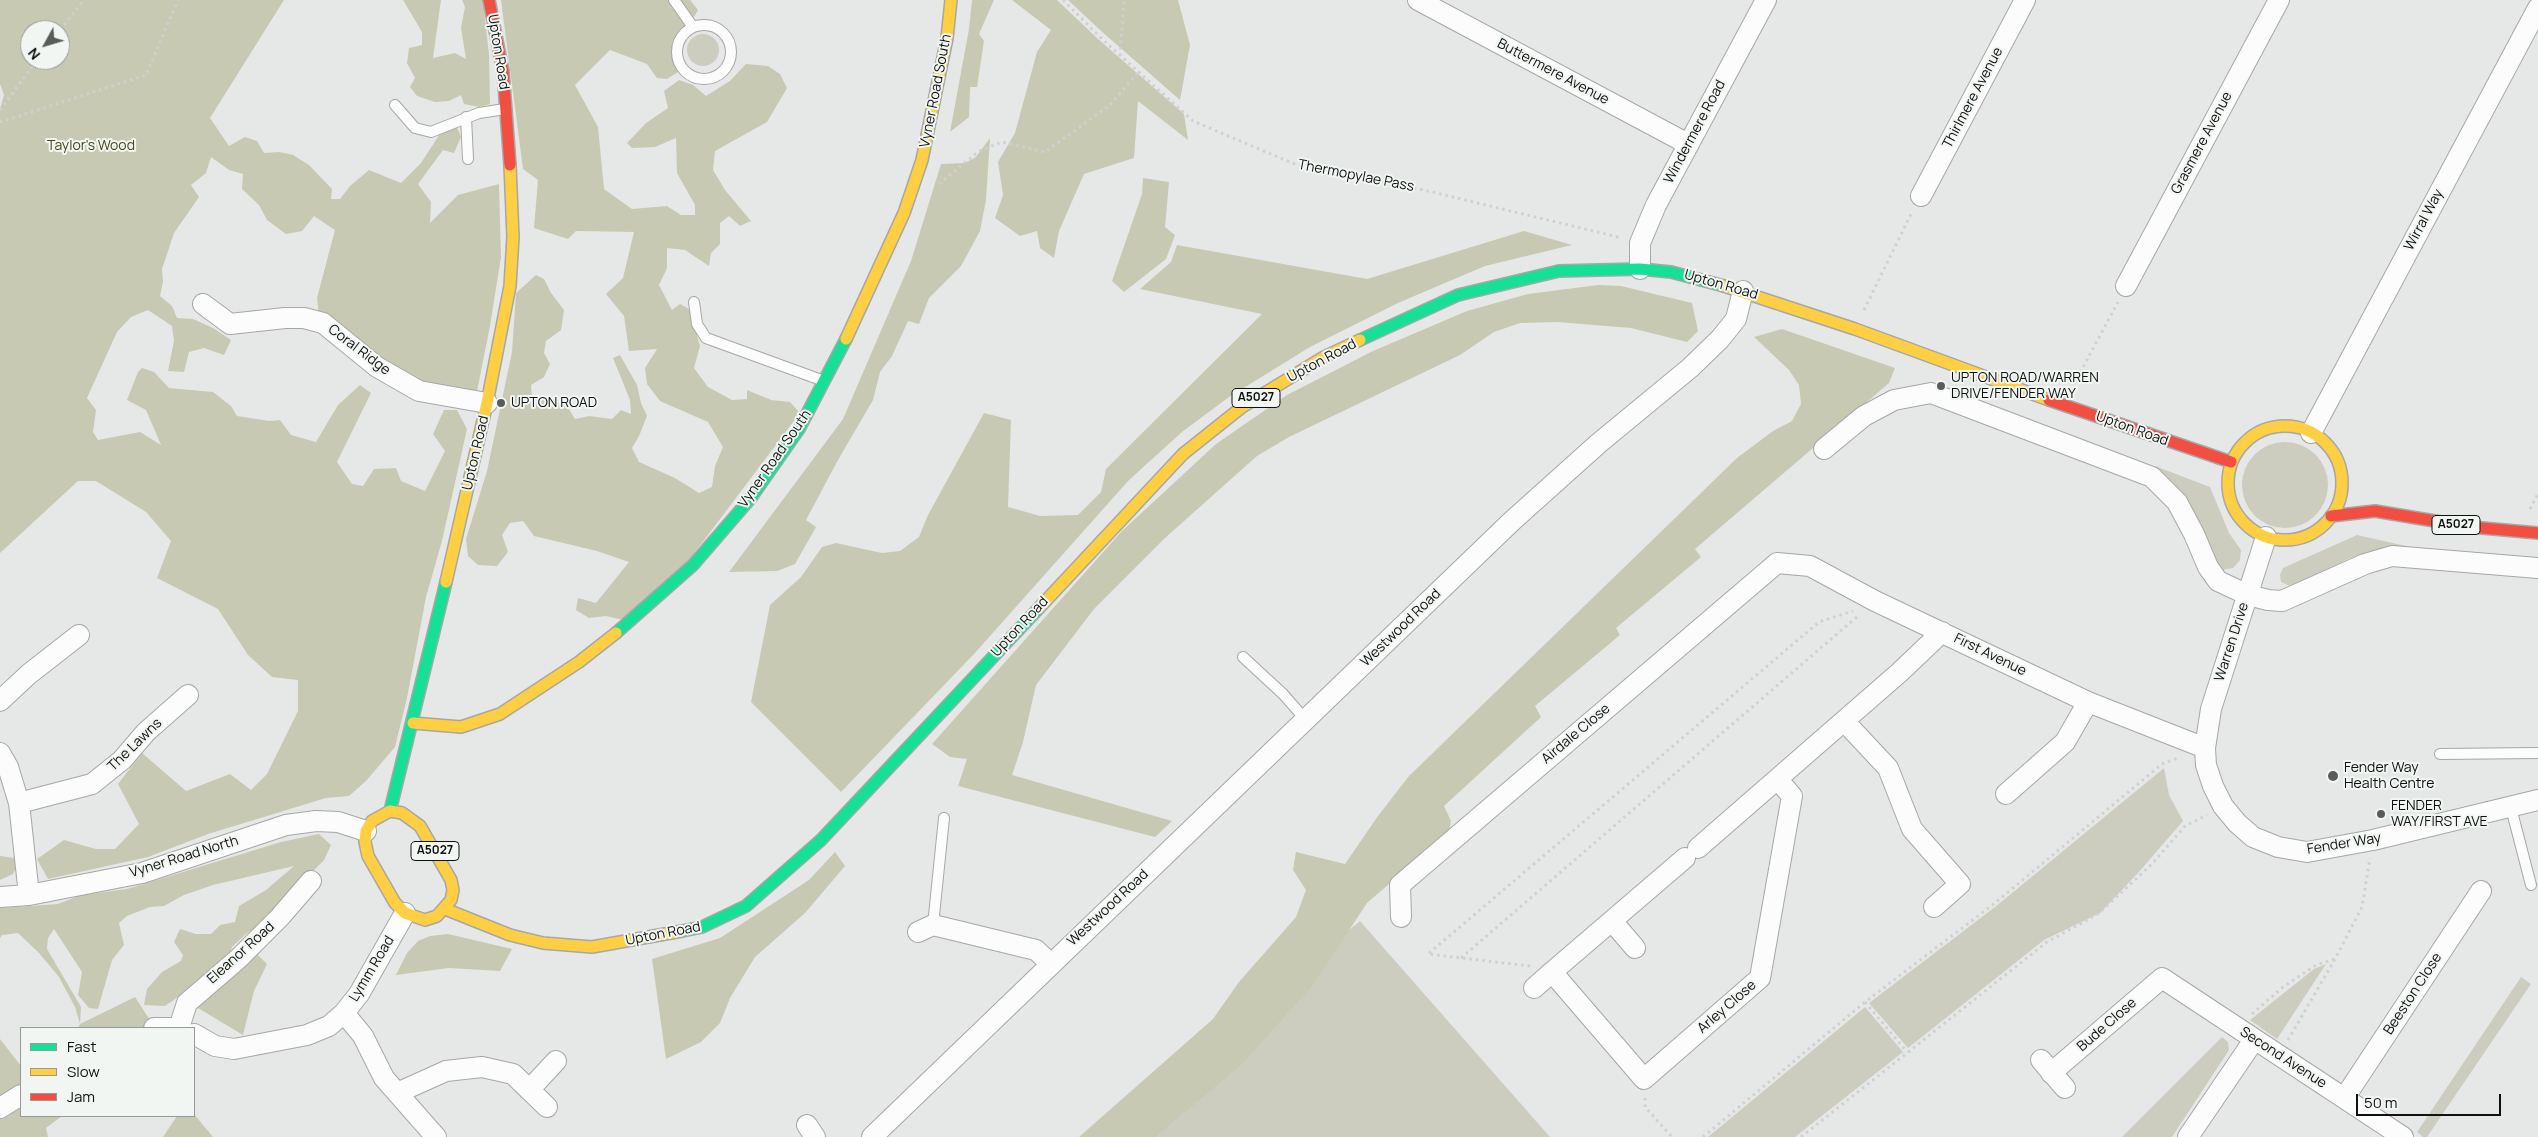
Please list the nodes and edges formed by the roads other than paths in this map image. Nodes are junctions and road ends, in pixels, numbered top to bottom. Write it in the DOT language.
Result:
graph roads {
  1 [pos="489,0"];
  2 [pos="674,0"];
  3 [pos="951,0"];
  4 [pos="1418,0"];
  5 [pos="1766,0"];
  6 [pos="2025,0"];
  7 [pos="2279,0"];
  8 [pos="2538,8"];
  9 [pos="693,27"];
  10 [pos="395,105"];
  11 [pos="506,109"];
  12 [pos="466,117"];
  13 [pos="1688,144"];
  14 [pos="468,159"];
  15 [pos="1920,196"];
  16 [pos="1640,269"];
  17 [pos="2126,286"];
  18 [pos="1743,290"];
  19 [pos="694,302"];
  20 [pos="203,304"];
  21 [pos="825,382"];
  22 [pos="487,403"];
  23 [pos="2311,433"];
  24 [pos="1824,449"];
  25 [pos="2231,462"];
  26 [pos="2342,484"];
  27 [pos="2375,510"];
  28 [pos="2331,516"];
  29 [pos="2538,533"];
  30 [pos="2266,538"];
  31 [pos="1777,563"];
  32 [pos="2538,568"];
  33 [pos="2248,595"];
  34 [pos="1942,632"];
  35 [pos="79,635"];
  36 [pos="1243,658"];
  37 [pos="188,695"];
  38 [pos="0,701"];
  39 [pos="2088,702"];
  40 [pos="1305,720"];
  41 [pos="1844,720"];
  42 [pos="413,723"];
  43 [pos="2204,748"];
  44 [pos="0,753"];
  45 [pos="2538,753"];
  46 [pos="2440,754"];
  47 [pos="1778,780"];
  48 [pos="2006,794"];
  49 [pos="2538,800"];
  50 [pos="19,803"];
  51 [pos="2511,808"];
  52 [pos="390,811"];
  53 [pos="944,818"];
  54 [pos="366,831"];
  55 [pos="311,881"];
  56 [pos="2531,885"];
  57 [pos="2481,891"];
  58 [pos="28,895"];
  59 [pos="0,897"];
  60 [pos="1934,907"];
  61 [pos="445,909"];
  62 [pos="405,913"];
  63 [pos="1401,917"];
  64 [pos="1612,921"];
  65 [pos="925,929"];
  66 [pos="1634,948"];
  67 [pos="1050,963"];
  68 [pos="1554,971"];
  69 [pos="2162,978"];
  70 [pos="1534,988"];
  71 [pos="344,1013"];
  72 [pos="179,1027"];
  73 [pos="195,1035"];
  74 [pos="2254,1040"];
  75 [pos="556,1061"];
  76 [pos="2065,1088"];
  77 [pos="529,1090"];
  78 [pos="398,1093"];
  79 [pos="20,1097"];
  80 [pos="2345,1097"];
  81 [pos="547,1107"];
  82 [pos="0,1108"];
  83 [pos="428,1134"];
  84 [pos="872,1137"];
  85 [pos="2188,1137"];
  86 [pos="2403,1137"];
  1 -- 11 [label="main road, Upton Road"];
  2 -- 9 [label="lane"];
  3 -- 21 [label="main road, Vyner Road South"];
  4 -- 13 [label="street, Buttermere Avenue"];
  5 -- 13 [label="street, Windermere Road"];
  6 -- 15 [label="street, Thirlmere Avenue"];
  7 -- 17 [label="street, Grasmere Avenue"];
  8 -- 23 [label="street, Wirral Way"];
  9 -- 9 [label="lane"];
  10 -- 12 [label="lane"];
  11 -- 12 [label="lane"];
  11 -- 22 [label="main road, Upton Road"];
  12 -- 14 [label="lane"];
  13 -- 16 [label="street, Windermere Road"];
  16 -- 18 [label="main road, Upton Road / A5027"];
  16 -- 61 [label="main road, Upton Road / A5027"];
  18 -- 25 [label="main road, Upton Road / A5027"];
  18 -- 40 [label="street, Westwood Road"];
  19 -- 21 [label="lane"];
  20 -- 22 [label="street, Coral Ridge"];
  21 -- 42 [label="main road, Vyner Road South"];
  22 -- 42 [label="main road, Upton Road"];
  23 -- 25 [label="main road"];
  23 -- 26 [label="main road"];
  24 -- 33 [label="street"];
  25 -- 30 [label="main road"];
  26 -- 27 [label="main road, A5027"];
  26 -- 28 [label="main road"];
  27 -- 28 [label="main road, A5027"];
  27 -- 29 [label="main road, A5027"];
  28 -- 30 [label="main road"];
  30 -- 33 [label="street, Warren Drive"];
  31 -- 34 [label="street, First Avenue"];
  31 -- 63 [label="street, Airdale Close"];
  32 -- 33 [label="street"];
  33 -- 43 [label="street, Warren Drive"];
  34 -- 39 [label="street, First Avenue"];
  34 -- 41 [label="street"];
  35 -- 38 [label="street"];
  36 -- 40 [label="lane"];
  37 -- 50 [label="street, The Lawns"];
  39 -- 43 [label="street, First Avenue"];
  39 -- 48 [label="street"];
  40 -- 67 [label="street, Westwood Road"];
  41 -- 47 [label="street"];
  41 -- 60 [label="street"];
  42 -- 52 [label="main road, Upton Road"];
  43 -- 51 [label="street, Fender Way"];
  44 -- 50 [label="street"];
  45 -- 46 [label="lane"];
  47 -- 64 [label="street"];
  47 -- 68 [label="street, Arley Close"];
  49 -- 51 [label="street, Fender Way"];
  50 -- 58 [label="street"];
  51 -- 56 [label="lane"];
  52 -- 54 [label="main road"];
  52 -- 61 [label="main road, A5027"];
  53 -- 65 [label="lane"];
  54 -- 58 [label="street, Vyner Road North"];
  54 -- 62 [label="main road"];
  55 -- 72 [label="street, Eleanor Road"];
  57 -- 80 [label="street, Beeston Close"];
  58 -- 59 [label="street, Vyner Road North"];
  61 -- 62 [label="main road"];
  62 -- 71 [label="street, Lymm Road"];
  64 -- 66 [label="street"];
  64 -- 68 [label="street"];
  65 -- 67 [label="street"];
  67 -- 84 [label="street, Westwood Road"];
  68 -- 70 [label="street"];
  69 -- 74 [label="street, Second Avenue"];
  69 -- 76 [label="street, Bude Close"];
  71 -- 73 [label="street, Lymm Road"];
  71 -- 78 [label="street"];
  74 -- 80 [label="street, Second Avenue"];
  74 -- 85 [label="street"];
  75 -- 77 [label="street"];
  77 -- 78 [label="street"];
  77 -- 81 [label="street"];
  78 -- 83 [label="street"];
  79 -- 82 [label="street"];
  80 -- 86 [label="street, Second Avenue"];
}
